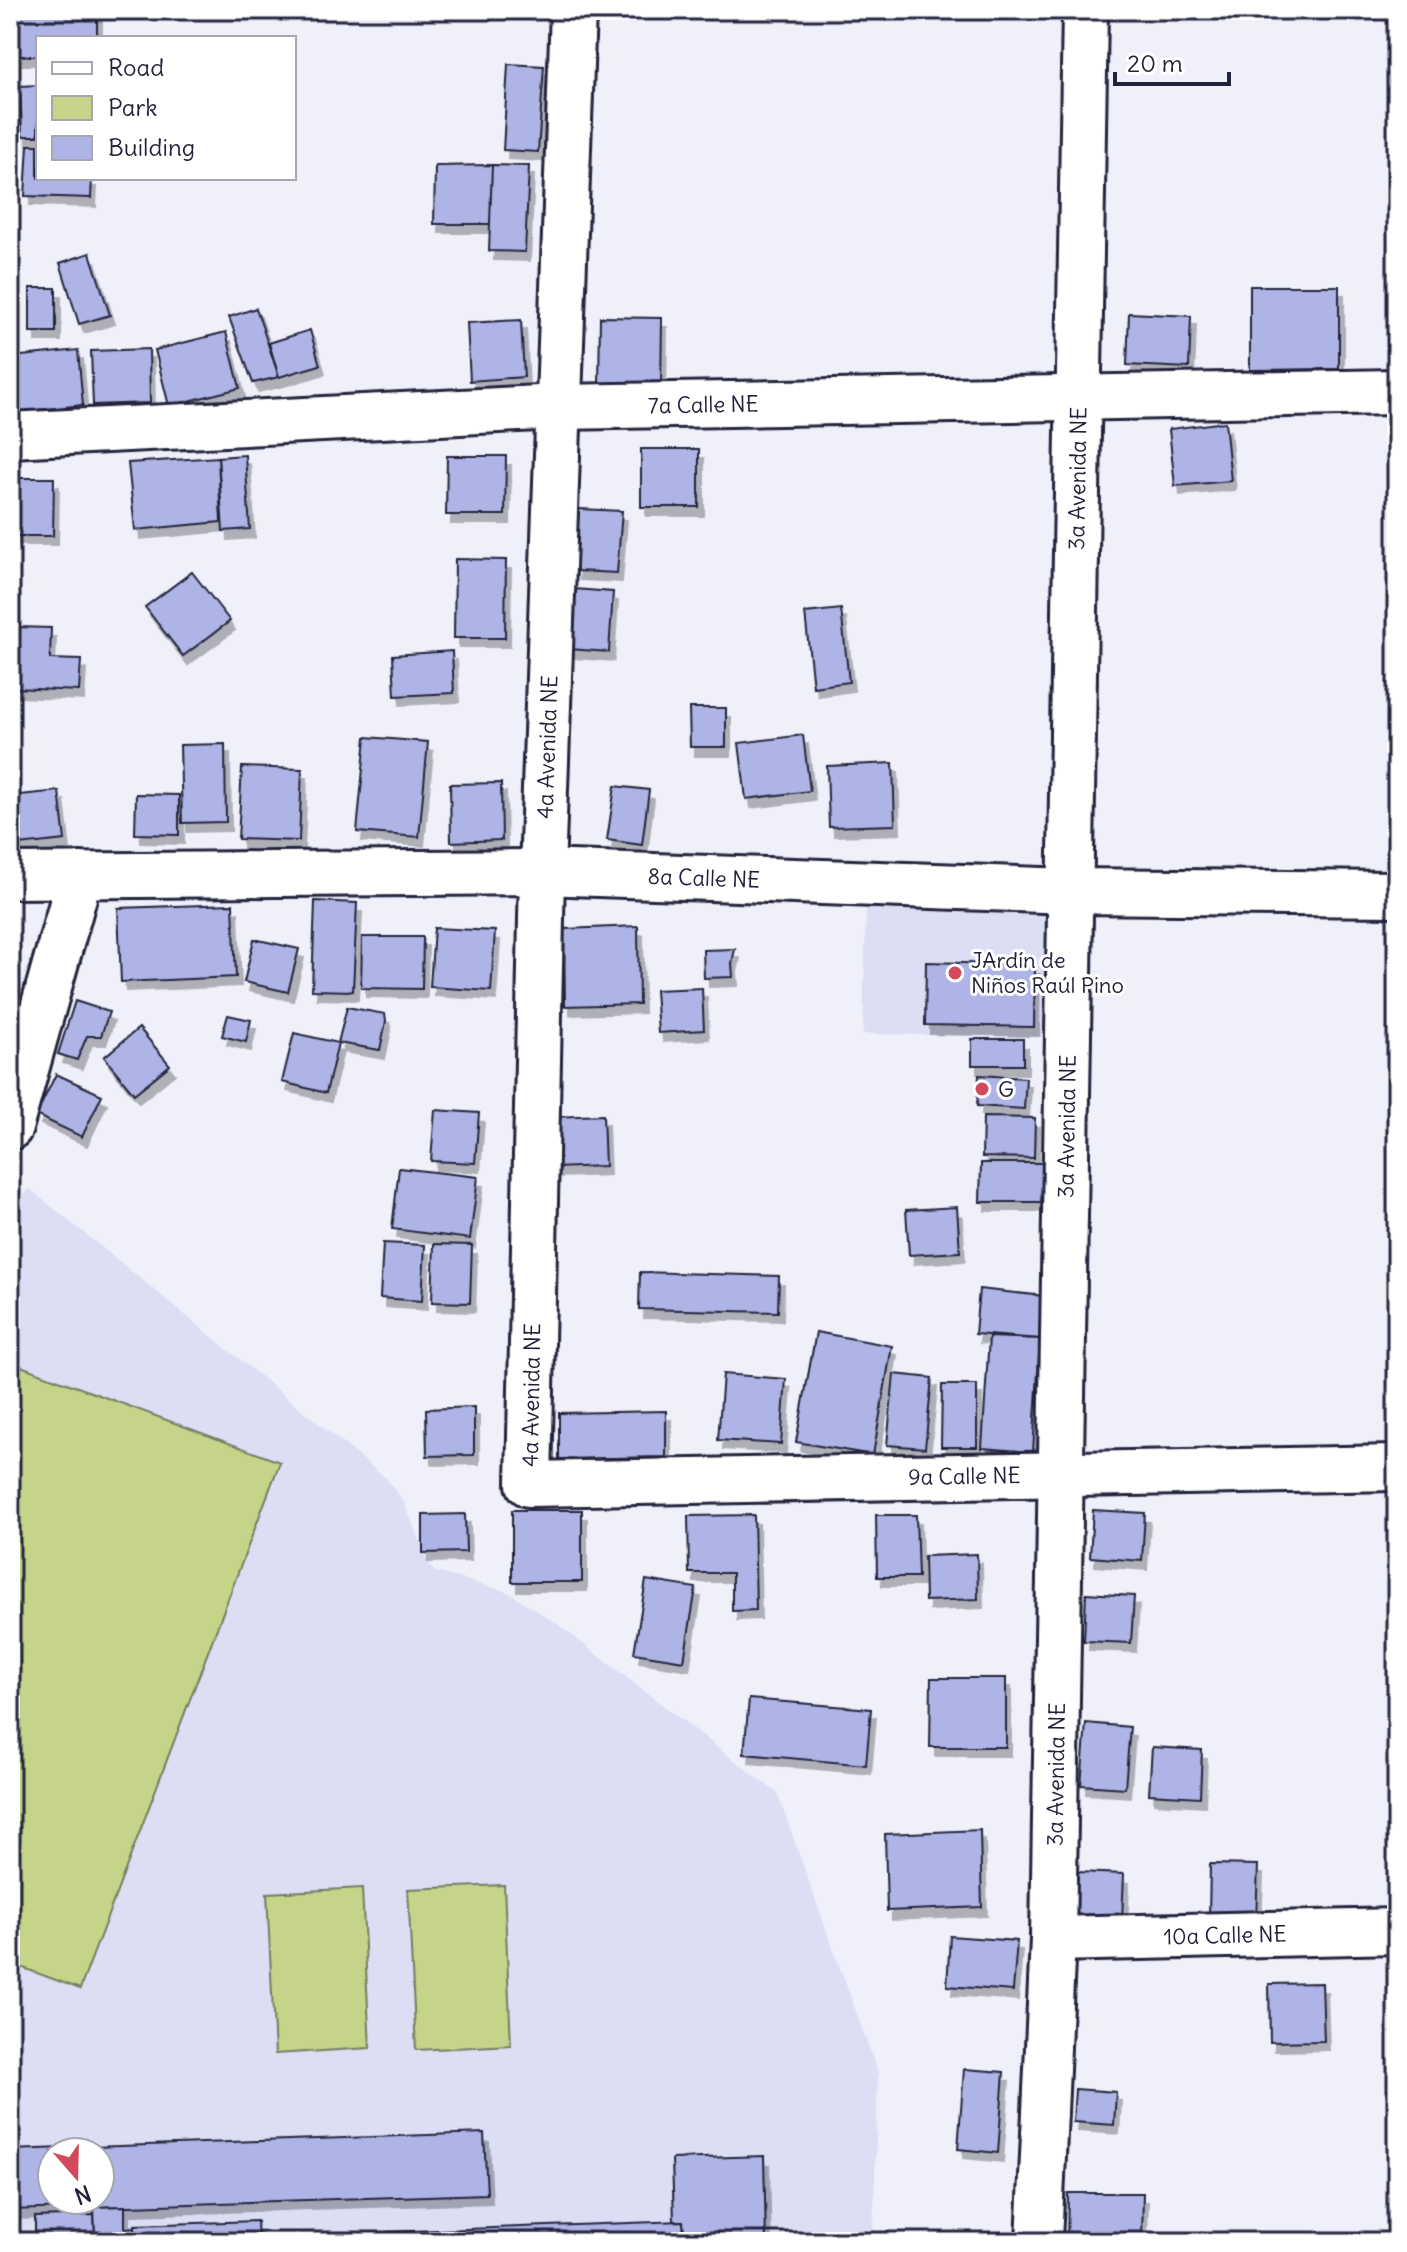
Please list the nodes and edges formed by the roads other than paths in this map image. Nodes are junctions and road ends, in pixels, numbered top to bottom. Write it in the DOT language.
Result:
graph roads {
  1 [pos="573,10"];
  2 [pos="1085,10"];
  3 [pos="1397,392"];
  4 [pos="1080,396"];
  5 [pos="559,407"];
  6 [pos="10,435"];
  7 [pos="542,872"];
  8 [pos="80,875"];
  9 [pos="10,876"];
  10 [pos="1072,891"];
  11 [pos="1397,894"];
  12 [pos="10,1127"];
  13 [pos="1397,1468"];
  14 [pos="1063,1474"];
  15 [pos="529,1484"];
  16 [pos="1397,1931"];
  17 [pos="1053,1939"];
  18 [pos="1039,2242"];
  1 -- 5 [label="street, 4a Avenida NE"];
  2 -- 4 [label="street, 3a Avenida NE"];
  3 -- 4 [label="street, 7a Calle NE"];
  4 -- 5 [label="street, 7a Calle NE"];
  4 -- 10 [label="street, 3a Avenida NE"];
  5 -- 6 [label="street, 7a Calle NE"];
  5 -- 7 [label="street, 4a Avenida NE"];
  7 -- 8 [label="street, 8a Calle NE"];
  7 -- 10 [label="street, 8a Calle NE"];
  7 -- 15 [label="street, 4a Avenida NE"];
  8 -- 9 [label="street, 8a Calle NE"];
  8 -- 12 [label="street"];
  10 -- 11 [label="street, 8a Calle NE"];
  10 -- 14 [label="street, 3a Avenida NE"];
  13 -- 14 [label="street, 9a Calle NE"];
  14 -- 15 [label="street, 9a Calle NE"];
  14 -- 17 [label="street, 3a Avenida NE"];
  16 -- 17 [label="street, 10a Calle NE"];
  17 -- 18 [label="street, 3a Avenida NE"];
}
